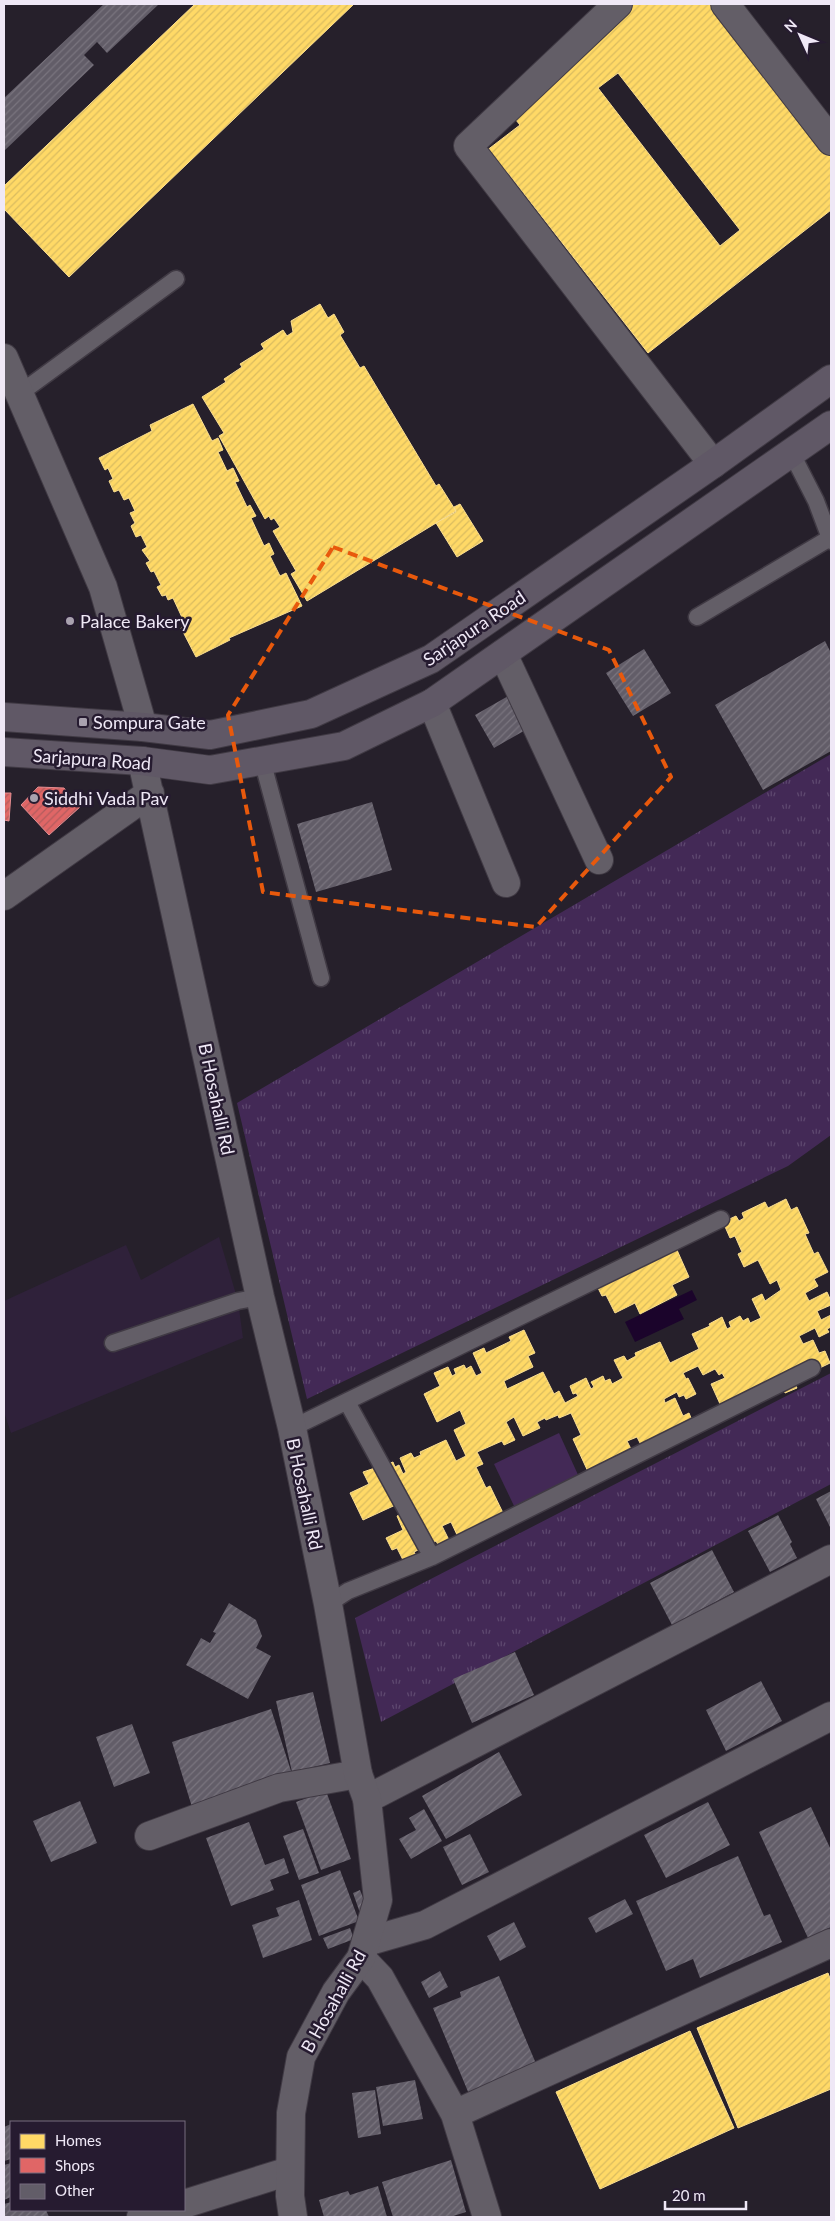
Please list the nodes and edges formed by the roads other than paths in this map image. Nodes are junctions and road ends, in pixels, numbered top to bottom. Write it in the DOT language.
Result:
graph roads {
  1 [pos="618,4"];
  2 [pos="725,4"];
  3 [pos="831,141"];
  4 [pos="176,279"];
  5 [pos="4,358"];
  6 [pos="831,379"];
  7 [pos="19,394"];
  8 [pos="831,425"];
  9 [pos="792,454"];
  10 [pos="713,464"];
  11 [pos="831,540"];
  12 [pos="697,617"];
  13 [pos="503,654"];
  14 [pos="432,703"];
  15 [pos="4,717"];
  16 [pos="143,727"];
  17 [pos="4,752"];
  18 [pos="262,760"];
  19 [pos="142,761"];
  20 [pos="150,792"];
  21 [pos="599,860"];
  22 [pos="506,883"];
  23 [pos="4,896"];
  24 [pos="321,978"];
  25 [pos="721,1219"];
  26 [pos="260,1297"];
  27 [pos="113,1342"];
  28 [pos="812,1368"];
  29 [pos="347,1402"];
  30 [pos="292,1428"];
  31 [pos="432,1557"];
  32 [pos="831,1559"];
  33 [pos="328,1604"];
  34 [pos="831,1716"];
  35 [pos="358,1774"];
  36 [pos="367,1798"];
  37 [pos="149,1836"];
  38 [pos="831,1943"];
  39 [pos="363,1950"];
  40 [pos="455,2114"];
  41 [pos="289,2171"];
  42 [pos="185,2204"];
  43 [pos="162,2211"];
  44 [pos="141,2217"];
  45 [pos="293,2217"];
  46 [pos="487,2217"];
  1 -- 10 [label="street"];
  2 -- 3 [label="street"];
  4 -- 7 [label="lane"];
  5 -- 7 [label="street"];
  6 -- 10 [label="main road, Sarjapura Road"];
  7 -- 16 [label="street"];
  8 -- 9 [label="main road, Sarjapura Road"];
  9 -- 11 [label="lane"];
  9 -- 13 [label="main road, Sarjapura Road"];
  10 -- 16 [label="main road, Sarjapura Road"];
  11 -- 12 [label="lane"];
  13 -- 14 [label="main road, Sarjapura Road"];
  13 -- 21 [label="street"];
  14 -- 18 [label="main road, Sarjapura Road"];
  14 -- 22 [label="street"];
  15 -- 16 [label="main road, Sarjapura Road"];
  17 -- 19 [label="main road, Sarjapura Road"];
  18 -- 19 [label="main road, Sarjapura Road"];
  18 -- 24 [label="lane"];
  19 -- 20 [label="street, B Hosahalli Rd"];
  20 -- 23 [label="street"];
  20 -- 26 [label="street, B Hosahalli Rd"];
  25 -- 29 [label="lane"];
  26 -- 27 [label="lane"];
  26 -- 30 [label="street, B Hosahalli Rd"];
  28 -- 31 [label="lane"];
  29 -- 30 [label="lane"];
  29 -- 31 [label="lane"];
  30 -- 33 [label="street, B Hosahalli Rd"];
  31 -- 33 [label="lane"];
  32 -- 36 [label="street"];
  33 -- 35 [label="street, B Hosahalli Rd"];
  34 -- 39 [label="street"];
  35 -- 36 [label="street, B Hosahalli Rd"];
  35 -- 37 [label="street"];
  36 -- 39 [label="street, B Hosahalli Rd"];
  38 -- 40 [label="street"];
  39 -- 40 [label="street"];
  39 -- 41 [label="street, B Hosahalli Rd"];
  40 -- 46 [label="street"];
  41 -- 42 [label="street"];
  41 -- 45 [label="street, B Hosahalli Rd"];
  43 -- 44 [label="street"];
}
